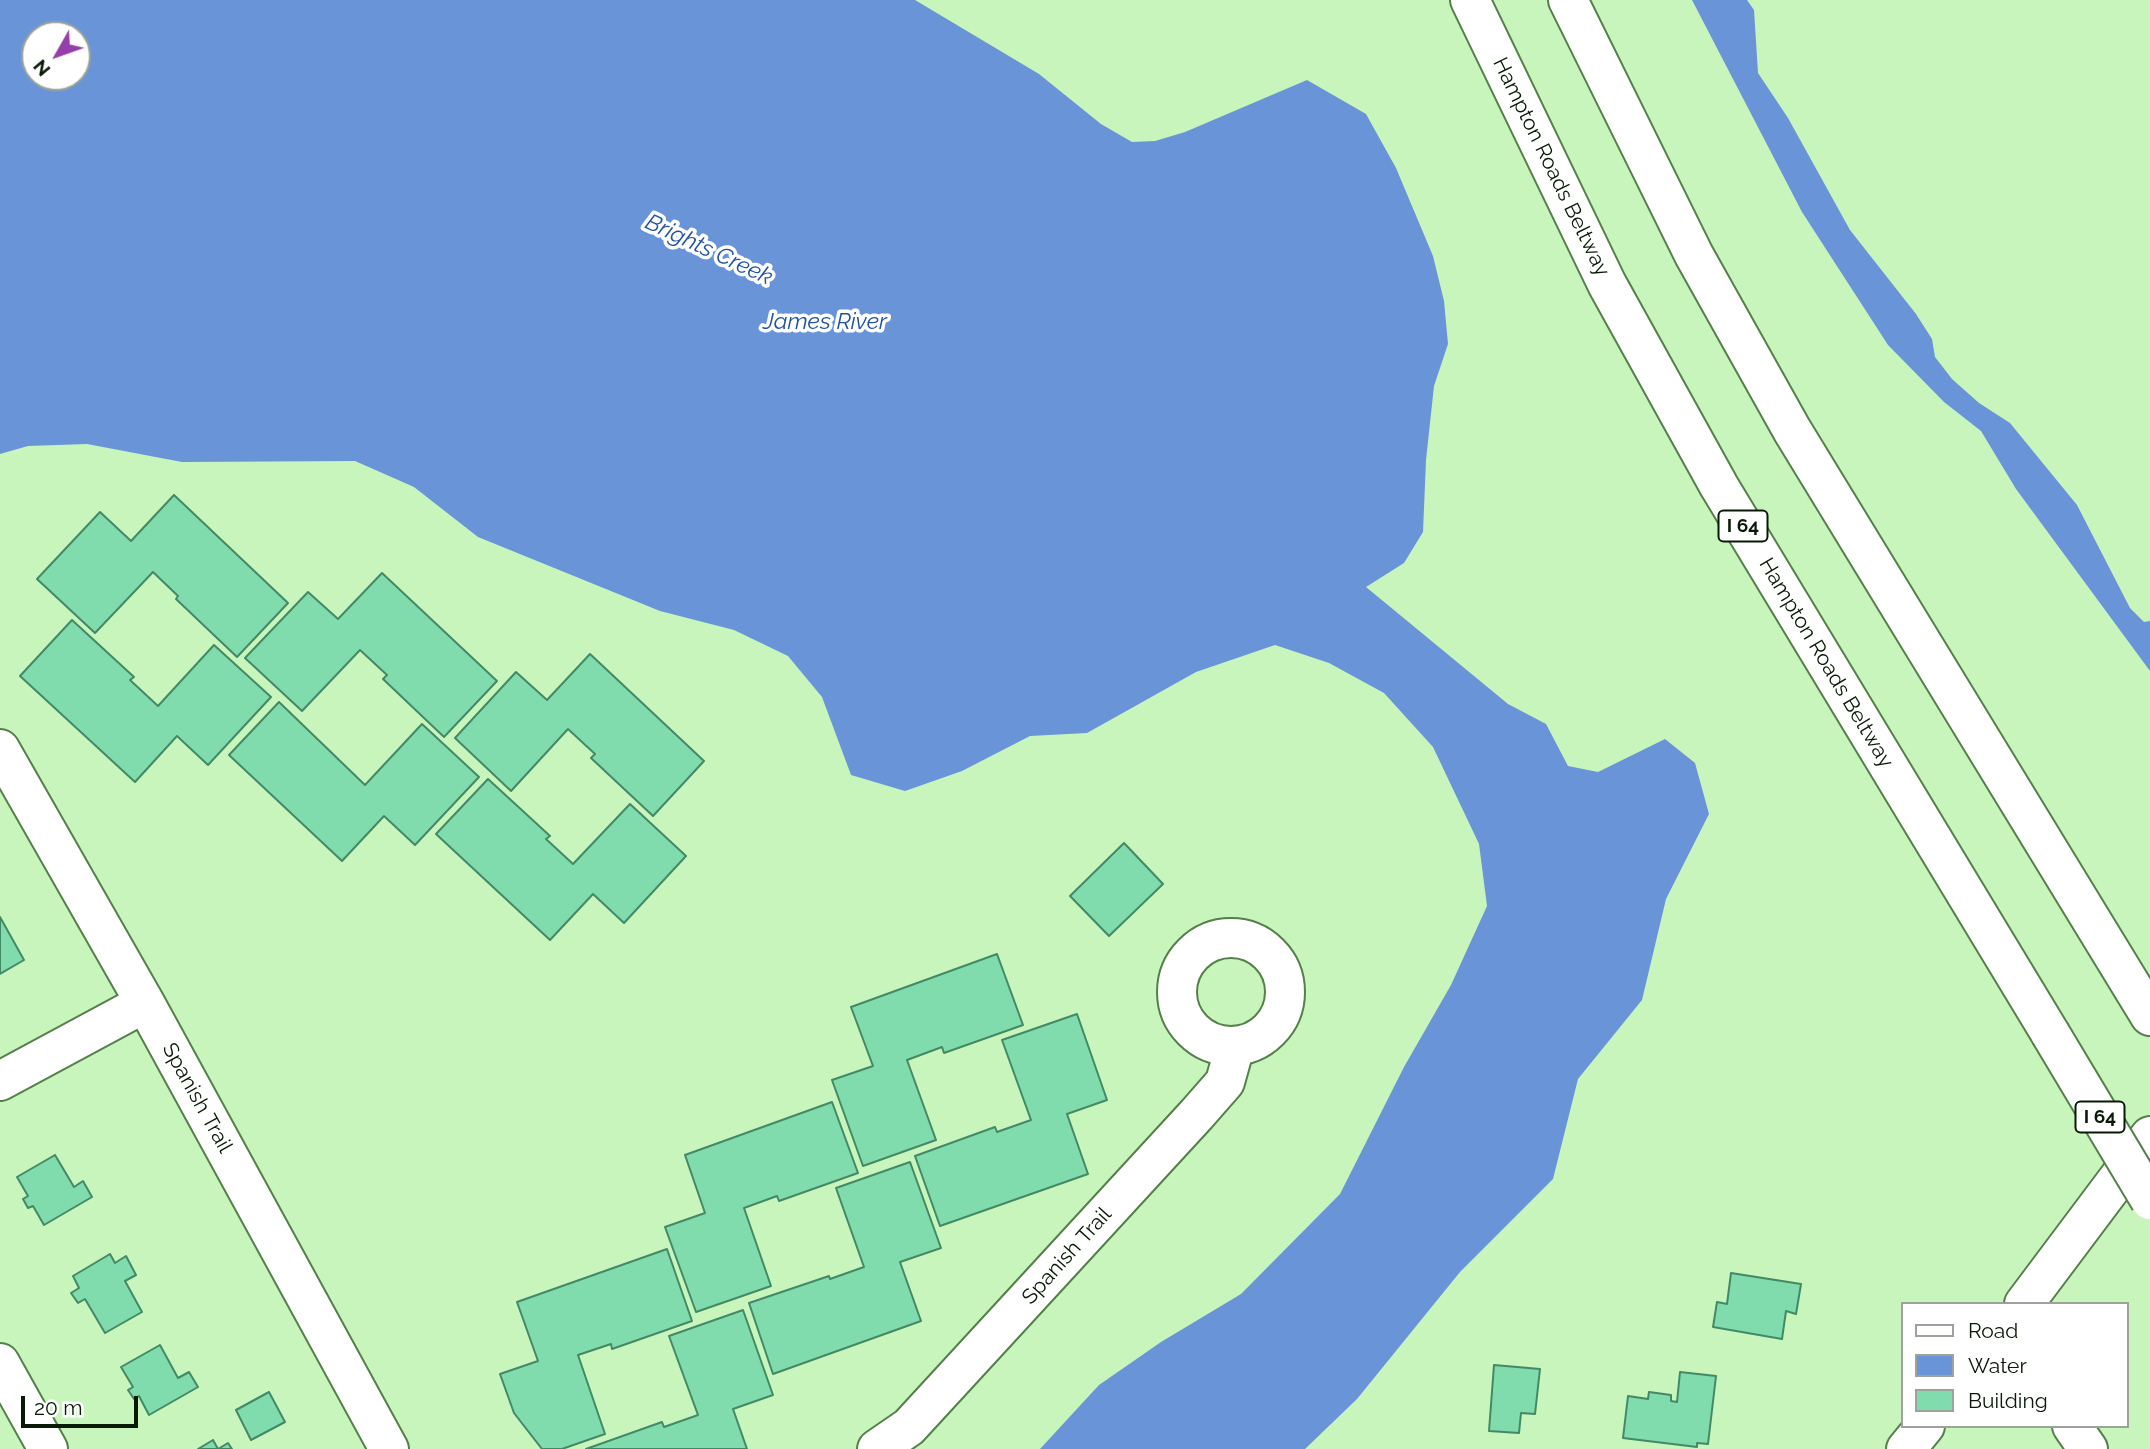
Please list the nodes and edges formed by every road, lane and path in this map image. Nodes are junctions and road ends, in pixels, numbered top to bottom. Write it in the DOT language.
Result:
graph roads {
  1 [pos="1470,0"];
  2 [pos="1568,0"];
  3 [pos="0,749"];
  4 [pos="145,1003"];
  5 [pos="2150,1016"];
  6 [pos="1235,1046"];
  7 [pos="0,1082"];
  8 [pos="2150,1136"];
  9 [pos="2150,1200"];
  10 [pos="2026,1302"];
  11 [pos="0,1363"];
  12 [pos="1922,1428"];
  13 [pos="2073,1428"];
  14 [pos="48,1449"];
  15 [pos="389,1449"];
  16 [pos="877,1449"];
  17 [pos="1906,1449"];
  18 [pos="2088,1449"];
  1 -- 9 [label="main road, Hampton Roads Beltway / I 64, bridge"];
  2 -- 5 [label="main road"];
  3 -- 4 [label="main road, Spanish Trail"];
  4 -- 7 [label="main road"];
  4 -- 15 [label="main road, Spanish Trail"];
  6 -- 16 [label="main road, Spanish Trail"];
  8 -- 10 [label="main road"];
  11 -- 14 [label="main road"];
  12 -- 17 [label="main road"];
  13 -- 18 [label="main road"];
}
